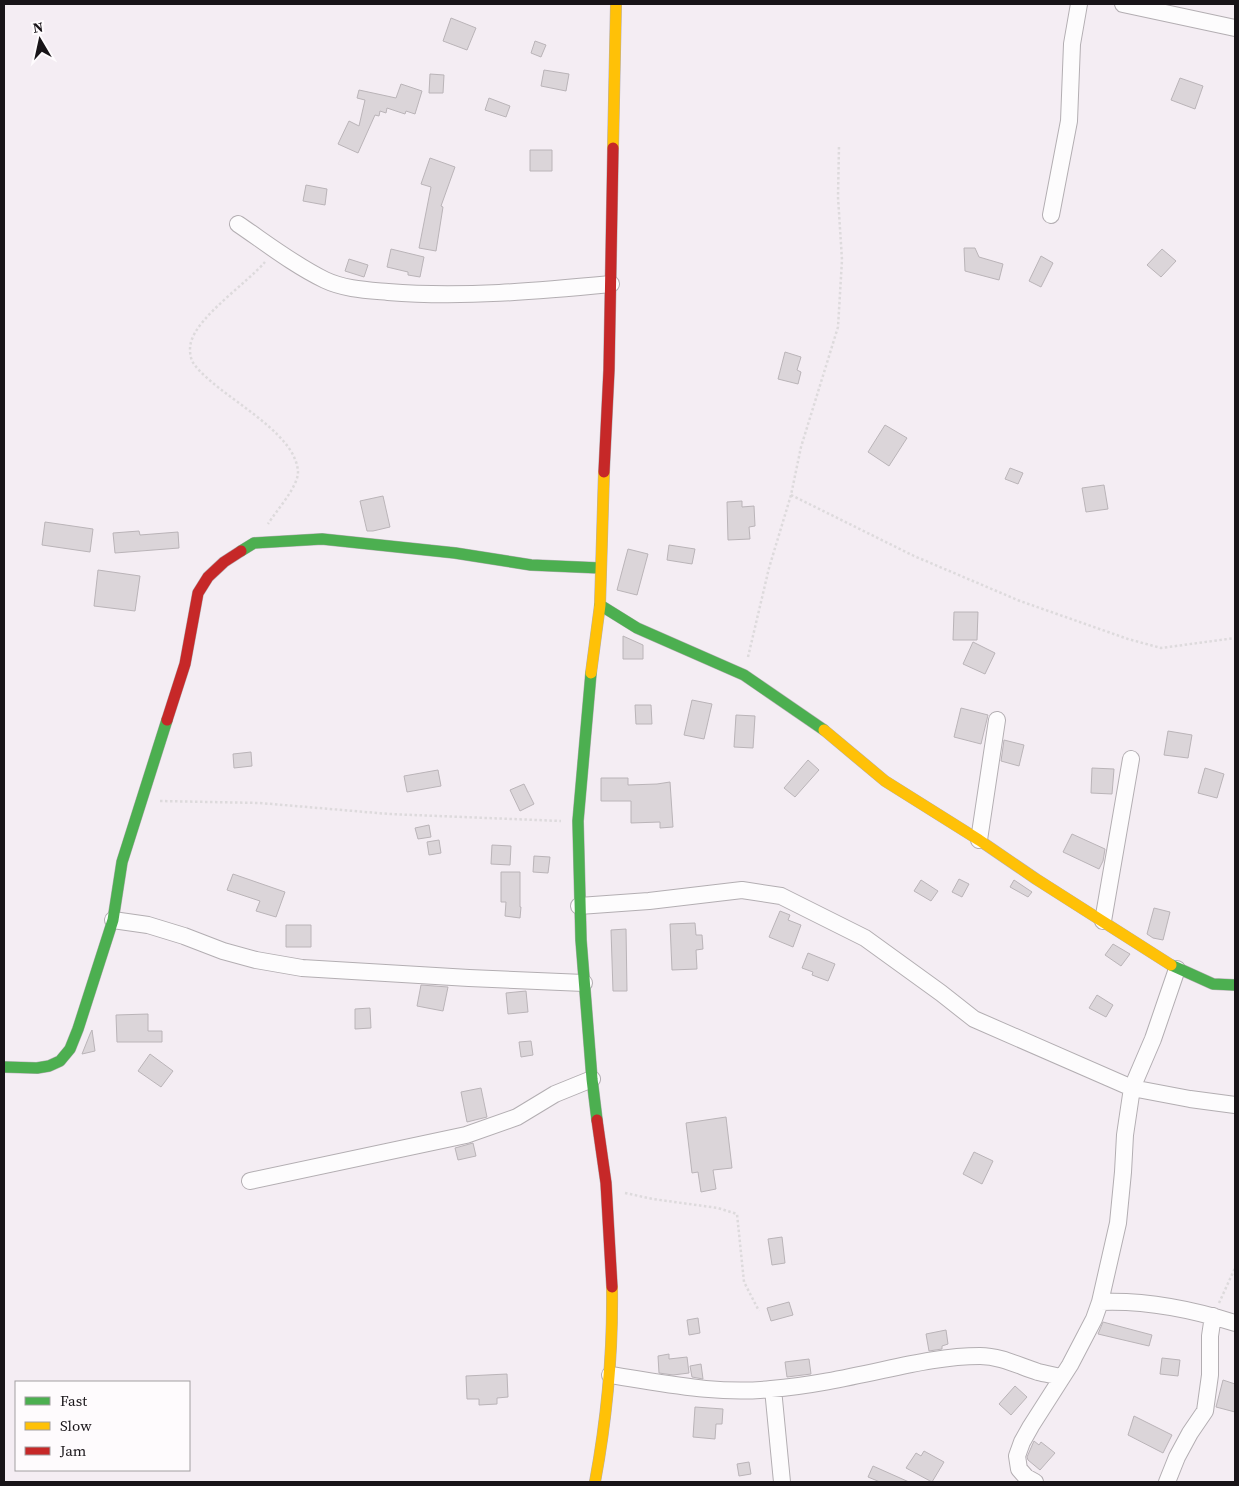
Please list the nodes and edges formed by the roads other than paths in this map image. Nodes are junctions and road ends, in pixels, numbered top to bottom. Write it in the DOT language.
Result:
graph roads {
  1 [pos="616,4"];
  2 [pos="1079,4"];
  3 [pos="1123,4"];
  4 [pos="1235,28"];
  5 [pos="1051,215"];
  6 [pos="238,224"];
  7 [pos="611,284"];
  8 [pos="600,568"];
  9 [pos="600,605"];
  10 [pos="997,720"];
  11 [pos="1131,759"];
  12 [pos="979,840"];
  13 [pos="580,906"];
  14 [pos="113,920"];
  15 [pos="1103,921"];
  16 [pos="1177,969"];
  17 [pos="584,983"];
  18 [pos="1235,985"];
  19 [pos="4,1066"];
  20 [pos="592,1079"];
  21 [pos="1132,1088"];
  22 [pos="1235,1105"];
  23 [pos="250,1180"];
  24 [pos="1100,1302"];
  25 [pos="1213,1316"];
  26 [pos="1235,1323"];
  27 [pos="610,1375"];
  28 [pos="1061,1377"];
  29 [pos="773,1389"];
  30 [pos="595,1482"];
  31 [pos="782,1482"];
  32 [pos="1035,1482"];
  33 [pos="1167,1482"];
  1 -- 7 [label="street"];
  2 -- 5 [label="street"];
  3 -- 4 [label="street"];
  6 -- 7 [label="street"];
  7 -- 8 [label="street"];
  8 -- 9 [label="street"];
  8 -- 14 [label="street"];
  9 -- 12 [label="street"];
  9 -- 13 [label="street"];
  10 -- 12 [label="street"];
  11 -- 15 [label="street"];
  12 -- 15 [label="street"];
  13 -- 17 [label="street"];
  13 -- 21 [label="street"];
  14 -- 17 [label="street"];
  14 -- 19 [label="street"];
  15 -- 16 [label="street"];
  16 -- 18 [label="street"];
  16 -- 21 [label="street"];
  17 -- 20 [label="street"];
  20 -- 23 [label="street"];
  20 -- 27 [label="street"];
  21 -- 22 [label="street"];
  21 -- 24 [label="street"];
  24 -- 25 [label="street"];
  24 -- 28 [label="street"];
  25 -- 26 [label="street"];
  25 -- 33 [label="street"];
  27 -- 29 [label="street"];
  27 -- 30 [label="street"];
  28 -- 29 [label="street"];
  28 -- 32 [label="street"];
  29 -- 31 [label="street"];
}
